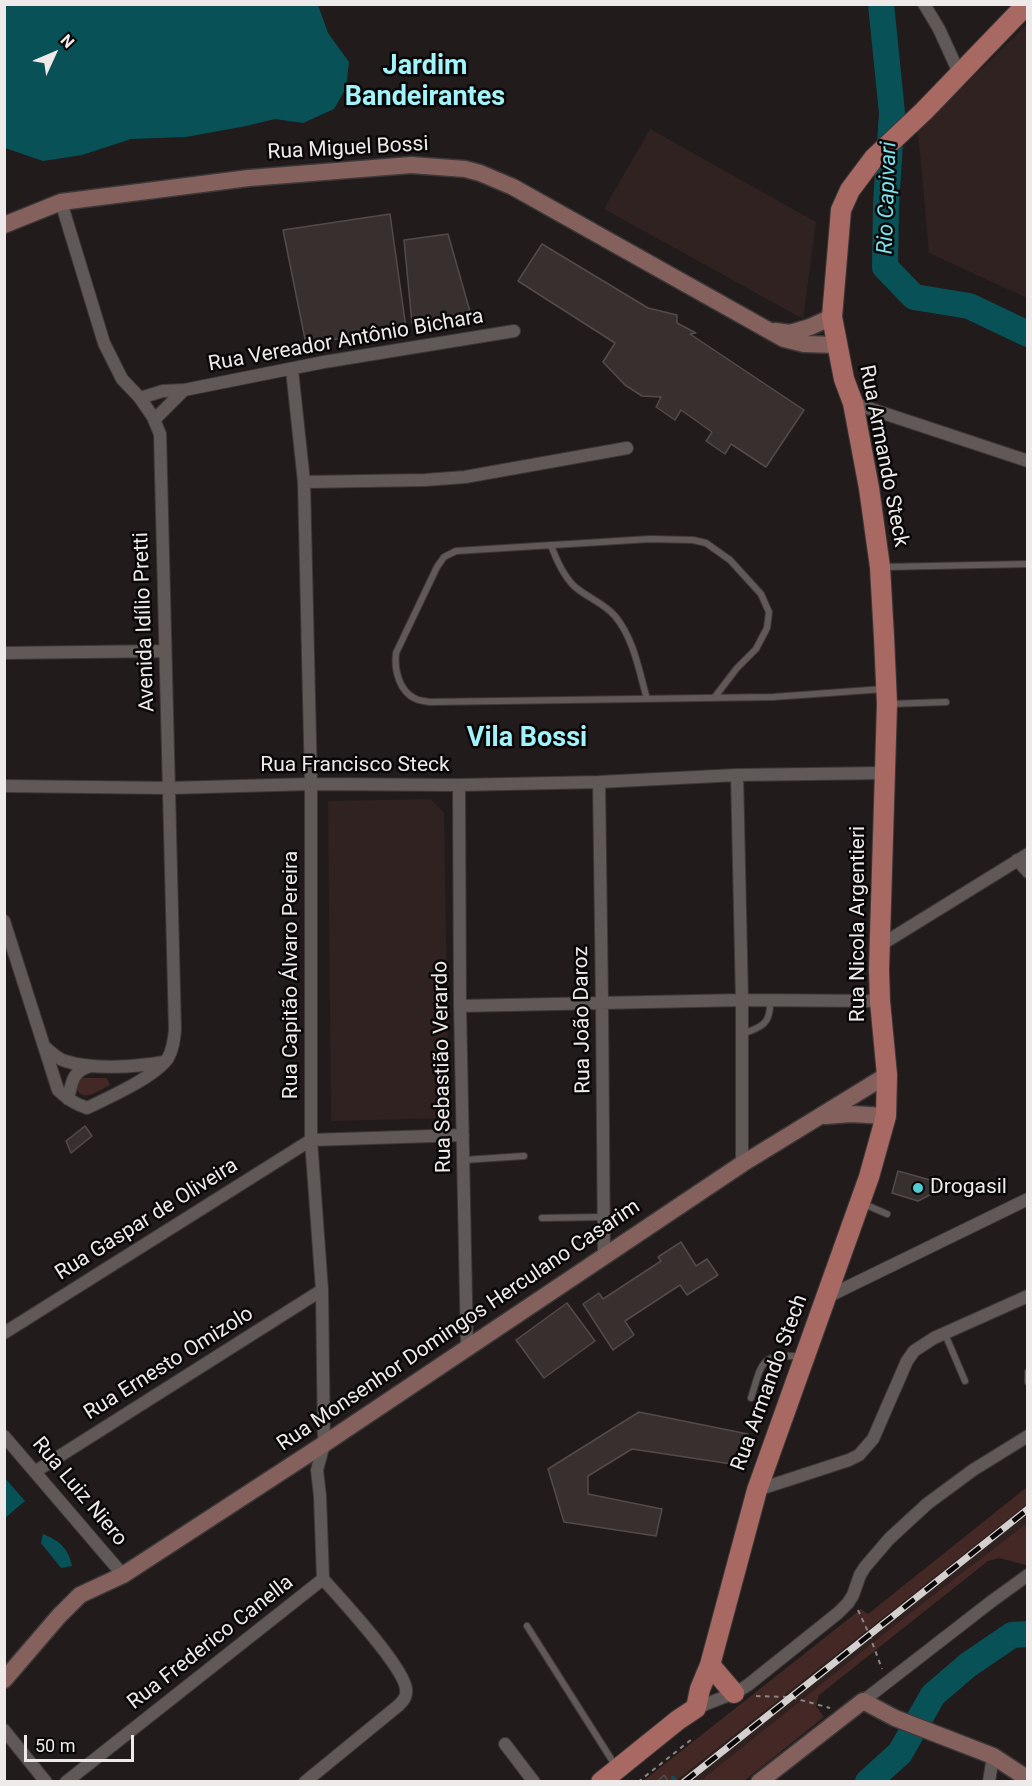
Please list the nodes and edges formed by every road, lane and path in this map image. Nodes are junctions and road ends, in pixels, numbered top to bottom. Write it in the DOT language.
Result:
graph roads {
  1 [pos="924,4"];
  2 [pos="1027,4"];
  3 [pos="960,75"];
  4 [pos="61,202"];
  5 [pos="4,225"];
  6 [pos="832,317"];
  7 [pos="768,329"];
  8 [pos="514,331"];
  9 [pos="837,345"];
  10 [pos="292,370"];
  11 [pos="184,390"];
  12 [pos="140,398"];
  13 [pos="853,404"];
  14 [pos="154,420"];
  15 [pos="627,448"];
  16 [pos="1028,461"];
  17 [pos="304,482"];
  18 [pos="551,545"];
  19 [pos="1028,564"];
  20 [pos="880,567"];
  21 [pos="165,651"];
  22 [pos="4,653"];
  23 [pos="886,696"];
  24 [pos="714,698"];
  25 [pos="647,699"];
  26 [pos="946,702"];
  27 [pos="885,773"];
  28 [pos="737,775"];
  29 [pos="599,782"];
  30 [pos="311,784"];
  31 [pos="459,785"];
  32 [pos="4,786"];
  33 [pos="170,788"];
  34 [pos="1022,857"];
  35 [pos="1028,872"];
  36 [pos="4,921"];
  37 [pos="879,946"];
  38 [pos="742,1000"];
  39 [pos="770,1001"];
  40 [pos="880,1001"];
  41 [pos="602,1003"];
  42 [pos="460,1006"];
  43 [pos="742,1034"];
  44 [pos="45,1047"];
  45 [pos="165,1062"];
  46 [pos="91,1066"];
  47 [pos="117,1066"];
  48 [pos="887,1075"];
  49 [pos="123,1090"];
  50 [pos="68,1099"];
  51 [pos="821,1116"];
  52 [pos="886,1116"];
  53 [pos="463,1135"];
  54 [pos="311,1140"];
  55 [pos="524,1156"];
  56 [pos="464,1160"];
  57 [pos="742,1164"];
  58 [pos="1028,1199"];
  59 [pos="860,1202"];
  60 [pos="888,1214"];
  61 [pos="603,1217"];
  62 [pos="542,1218"];
  63 [pos="604,1258"];
  64 [pos="322,1290"];
  65 [pos="1028,1296"];
  66 [pos="827,1297"];
  67 [pos="4,1333"];
  68 [pos="944,1333"];
  69 [pos="467,1348"];
  70 [pos="805,1358"];
  71 [pos="1028,1372"];
  72 [pos="965,1381"];
  73 [pos="1028,1382"];
  74 [pos="751,1398"];
  75 [pos="4,1436"];
  76 [pos="1028,1436"];
  77 [pos="324,1444"];
  78 [pos="36,1471"];
  79 [pos="757,1490"];
  80 [pos="123,1575"];
  81 [pos="1028,1575"];
  82 [pos="322,1579"];
  83 [pos="852,1597"];
  84 [pos="527,1626"];
  85 [pos="710,1665"];
  86 [pos="4,1680"];
  87 [pos="887,1683"];
  88 [pos="735,1692"];
  89 [pos="863,1701"];
  90 [pos="696,1708"];
  91 [pos="847,1714"];
  92 [pos="4,1730"];
  93 [pos="692,1739"];
  94 [pos="505,1744"];
  95 [pos="993,1756"];
  96 [pos="617,1769"];
  97 [pos="1028,1779"];
  98 [pos="46,1782"];
  99 [pos="66,1782"];
  100 [pos="305,1782"];
  101 [pos="534,1782"];
  102 [pos="601,1782"];
  103 [pos="638,1782"];
  104 [pos="759,1782"];
  105 [pos="989,1782"];
  1 -- 3 [label="street"];
  2 -- 3 [label="main road, Rua Armando Steck"];
  3 -- 6 [label="main road, Rua Armando Steck"];
  4 -- 5 [label="main road, Rua Miguel Bossi"];
  4 -- 7 [label="main road, Rua Miguel Bossi"];
  4 -- 12 [label="street, Avenida Idílio Pretti"];
  6 -- 7 [label="main road, Rua Miguel Bossi"];
  6 -- 9 [label="main road, Rua Armando Steck"];
  7 -- 9 [label="main road, Rua Miguel Bossi"];
  8 -- 10 [label="street, Rua Vereador Antônio Bichara"];
  9 -- 13 [label="main road, Rua Armando Steck"];
  10 -- 11 [label="street, Rua Vereador Antônio Bichara"];
  10 -- 17 [label="street, Rua Capitão Álvaro Pereira"];
  11 -- 12 [label="street, Rua Vereador Antônio Bichara"];
  11 -- 14 [label="street, Rua Vereador Antônio Bichara"];
  12 -- 14 [label="street, Avenida Idílio Pretti"];
  13 -- 16 [label="street"];
  13 -- 20 [label="main road, Rua Armando Steck"];
  14 -- 21 [label="street, Avenida Idílio Pretti"];
  15 -- 17 [label="street"];
  17 -- 30 [label="street, Rua Capitão Álvaro Pereira"];
  18 -- 24 [label="lane"];
  18 -- 25 [label="lane"];
  18 -- 25 [label="lane"];
  19 -- 20 [label="lane"];
  20 -- 23 [label="main road, Rua Armando Steck"];
  21 -- 22 [label="street"];
  21 -- 33 [label="street, Avenida Idílio Pretti"];
  23 -- 24 [label="lane"];
  23 -- 26 [label="lane"];
  23 -- 27 [label="main road, Rua Armando Steck"];
  24 -- 25 [label="lane"];
  27 -- 28 [label="street, Rua Francisco Steck"];
  27 -- 37 [label="main road, Rua Nicola Argentieri"];
  28 -- 29 [label="street, Rua Francisco Steck"];
  28 -- 38 [label="street"];
  29 -- 31 [label="street, Rua Francisco Steck"];
  29 -- 41 [label="street, Rua João Daroz"];
  30 -- 31 [label="street, Rua Francisco Steck"];
  30 -- 33 [label="street, Rua Francisco Steck"];
  30 -- 54 [label="street, Rua Capitão Álvaro Pereira"];
  31 -- 42 [label="street, Rua Sebastião Verardo"];
  32 -- 33 [label="street, Rua Francisco Steck"];
  33 -- 45 [label="street, Avenida Idílio Pretti"];
  34 -- 35 [label="street"];
  34 -- 37 [label="street"];
  36 -- 44 [label="street"];
  37 -- 40 [label="main road, Rua Nicola Argentieri"];
  38 -- 39 [label="street"];
  38 -- 41 [label="street"];
  38 -- 43 [label="street"];
  39 -- 40 [label="street"];
  39 -- 43 [label="lane"];
  40 -- 48 [label="main road, Rua Nicola Argentieri"];
  41 -- 42 [label="street"];
  41 -- 61 [label="street, Rua João Daroz"];
  42 -- 53 [label="street, Rua Sebastião Verardo"];
  43 -- 57 [label="street"];
  44 -- 46 [label="street"];
  44 -- 50 [label="street"];
  45 -- 47 [label="street"];
  45 -- 49 [label="street"];
  46 -- 47 [label="street"];
  46 -- 50 [label="street"];
  47 -- 49 [label="street"];
  48 -- 51 [label="main road, Rua Monsenhor Domingos Herculano Casarim"];
  48 -- 52 [label="main road, Rua Armando Stech"];
  49 -- 50 [label="street"];
  51 -- 52 [label="main road, Rua Monsenhor Domingos Herculano Casarim"];
  51 -- 57 [label="main road, Rua Monsenhor Domingos Herculano Casarim"];
  52 -- 59 [label="main road, Rua Armando Stech"];
  53 -- 54 [label="street"];
  53 -- 56 [label="street, Rua Sebastião Verardo"];
  54 -- 64 [label="street, Rua Capitão Álvaro Pereira"];
  54 -- 67 [label="street, Rua Gaspar de Oliveira"];
  55 -- 56 [label="lane"];
  56 -- 69 [label="street, Rua Sebastião Verardo"];
  57 -- 63 [label="main road, Rua Monsenhor Domingos Herculano Casarim"];
  58 -- 66 [label="street"];
  59 -- 60 [label="lane"];
  59 -- 66 [label="main road, Rua Armando Stech"];
  61 -- 62 [label="lane"];
  61 -- 63 [label="street, Rua João Daroz"];
  63 -- 69 [label="main road, Rua Monsenhor Domingos Herculano Casarim"];
  64 -- 77 [label="street, Rua Capitão Álvaro Pereira"];
  64 -- 78 [label="street, Rua Ernesto Omizolo"];
  65 -- 68 [label="street"];
  66 -- 70 [label="main road, Rua Armando Stech"];
  68 -- 72 [label="lane"];
  68 -- 79 [label="street"];
  69 -- 77 [label="main road, Rua Monsenhor Domingos Herculano Casarim"];
  70 -- 74 [label="lane"];
  70 -- 79 [label="main road, Rua Armando Stech"];
  71 -- 73 [label="lane"];
  75 -- 78 [label="street, Rua Luiz Niero"];
  76 -- 83 [label="street"];
  77 -- 80 [label="main road, Rua Monsenhor Domingos Herculano Casarim"];
  77 -- 82 [label="street, Rua Capitão Álvaro Pereira"];
  78 -- 80 [label="street, Rua Luiz Niero"];
  79 -- 85 [label="main road, Rua Armando Stech"];
  80 -- 86 [label="main road, Rua Monsenhor Domingos Herculano Casarim"];
  81 -- 87 [label="street"];
  82 -- 99 [label="street, Rua Frederico Canella"];
  82 -- 100 [label="street"];
  83 -- 87 [label="path"];
  83 -- 88 [label="street"];
  84 -- 96 [label="lane"];
  85 -- 88 [label="main road"];
  85 -- 90 [label="main road, Rua Armando Stech"];
  87 -- 89 [label="street"];
  88 -- 90 [label="street"];
  88 -- 91 [label="path"];
  89 -- 91 [label="main road"];
  89 -- 95 [label="main road"];
  90 -- 96 [label="main road"];
  91 -- 104 [label="main road"];
  92 -- 98 [label="street"];
  93 -- 103 [label="path"];
  94 -- 101 [label="street"];
  95 -- 97 [label="main road"];
  95 -- 105 [label="street"];
  96 -- 102 [label="main road"];
}
